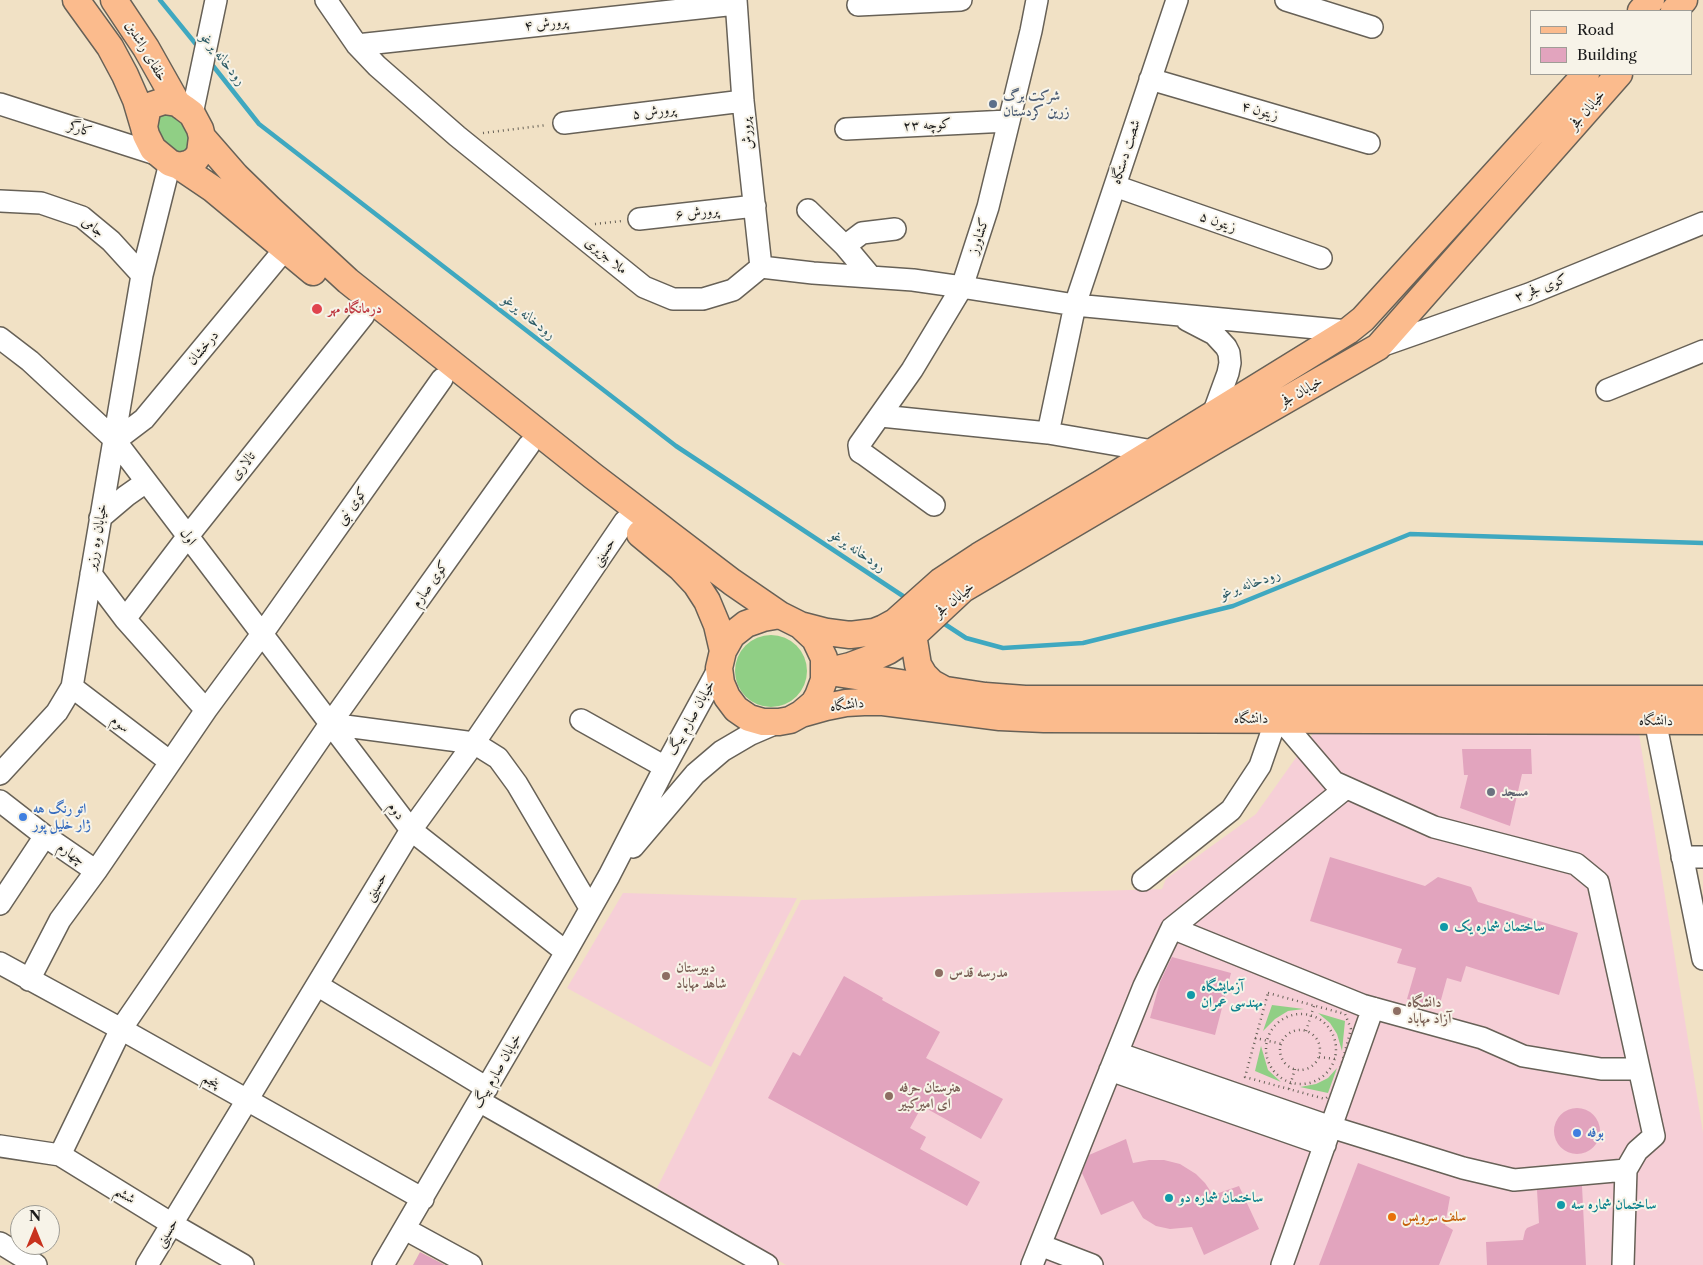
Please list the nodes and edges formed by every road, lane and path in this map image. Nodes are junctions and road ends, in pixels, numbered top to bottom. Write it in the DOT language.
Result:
graph roads {
  1 [pos="76,0"];
  2 [pos="114,0"];
  3 [pos="216,0"];
  4 [pos="326,0"];
  5 [pos="961,0"];
  6 [pos="1037,0"];
  7 [pos="1177,0"];
  8 [pos="1286,0"];
  9 [pos="1651,0"];
  10 [pos="1684,0"];
  11 [pos="736,2"];
  12 [pos="858,5"];
  13 [pos="1643,10"];
  14 [pos="1675,10"];
  15 [pos="1372,27"];
  16 [pos="357,45"];
  17 [pos="1585,75"];
  18 [pos="1618,75"];
  19 [pos="1150,79"];
  20 [pos="743,101"];
  21 [pos="0,104"];
  22 [pos="190,118"];
  23 [pos="1008,121"];
  24 [pos="564,123"];
  25 [pos="144,127"];
  26 [pos="74,128"];
  27 [pos="846,129"];
  28 [pos="457,136"];
  29 [pos="1369,143"];
  30 [pos="169,161"];
  31 [pos="1115,186"];
  32 [pos="0,201"];
  33 [pos="755,206"];
  34 [pos="808,210"];
  35 [pos="639,219"];
  36 [pos="1703,223"];
  37 [pos="569,226"];
  38 [pos="895,229"];
  39 [pos="845,246"];
  40 [pos="285,249"];
  41 [pos="1320,258"];
  42 [pos="761,267"];
  43 [pos="142,275"];
  44 [pos="871,277"];
  45 [pos="962,287"];
  46 [pos="1075,305"];
  47 [pos="364,315"];
  48 [pos="1175,315"];
  49 [pos="1348,331"];
  50 [pos="0,338"];
  51 [pos="1378,348"];
  52 [pos="1703,351"];
  53 [pos="442,378"];
  54 [pos="1607,390"];
  55 [pos="1213,414"];
  56 [pos="881,416"];
  57 [pos="1048,433"];
  58 [pos="114,440"];
  59 [pos="529,445"];
  60 [pos="1153,451"];
  61 [pos="146,482"];
  62 [pos="934,505"];
  63 [pos="100,518"];
  64 [pos="625,521"];
  65 [pos="188,536"];
  66 [pos="91,574"];
  67 [pos="952,585"];
  68 [pos="125,619"];
  69 [pos="790,620"];
  70 [pos="908,629"];
  71 [pos="262,634"];
  72 [pos="721,659"];
  73 [pos="825,672"];
  74 [pos="72,687"];
  75 [pos="943,689"];
  76 [pos="1703,699"];
  77 [pos="206,710"];
  78 [pos="1655,710"];
  79 [pos="790,718"];
  80 [pos="581,720"];
  81 [pos="1278,720"];
  82 [pos="1703,721"];
  83 [pos="330,724"];
  84 [pos="474,743"];
  85 [pos="169,761"];
  86 [pos="665,767"];
  87 [pos="0,774"];
  88 [pos="1346,788"];
  89 [pos="0,800"];
  90 [pos="411,830"];
  91 [pos="45,836"];
  92 [pos="1693,857"];
  93 [pos="96,871"];
  94 [pos="609,876"];
  95 [pos="1143,880"];
  96 [pos="0,904"];
  97 [pos="590,908"];
  98 [pos="1172,928"];
  99 [pos="566,952"];
  100 [pos="1703,959"];
  101 [pos="0,963"];
  102 [pos="29,980"];
  103 [pos="317,985"];
  104 [pos="1314,1006"];
  105 [pos="1373,1008"];
  106 [pos="1310,1015"];
  107 [pos="121,1029"];
  108 [pos="1306,1031"];
  109 [pos="1256,1038"];
  110 [pos="1267,1040"];
  111 [pos="1282,1044"];
  112 [pos="1319,1056"];
  113 [pos="1335,1059"];
  114 [pos="1114,1062"];
  115 [pos="1296,1069"];
  116 [pos="1639,1069"];
  117 [pos="1291,1082"];
  118 [pos="1289,1089"];
  119 [pos="483,1094"];
  120 [pos="247,1101"];
  121 [pos="1328,1136"];
  122 [pos="0,1146"];
  123 [pos="60,1155"];
  124 [pos="1626,1170"];
  125 [pos="422,1199"];
  126 [pos="172,1224"];
  127 [pos="405,1229"];
  128 [pos="0,1243"];
  129 [pos="1040,1245"];
  130 [pos="36,1265"];
  131 [pos="147,1265"];
  132 [pos="243,1265"];
  133 [pos="383,1265"];
  134 [pos="470,1265"];
  135 [pos="767,1265"];
  136 [pos="1032,1265"];
  137 [pos="1092,1265"];
  138 [pos="1282,1265"];
  139 [pos="1623,1265"];
  1 -- 25 [label="main road"];
  2 -- 22 [label="main road, خلفای راشدین"];
  3 -- 22 [label="street"];
  4 -- 16 [label="street, ملا جزیری"];
  5 -- 12 [label="street"];
  6 -- 23 [label="street, کشاورز"];
  7 -- 19 [label="street, شصت دستگاه"];
  8 -- 15 [label="street"];
  9 -- 13 [label="main road"];
  10 -- 14 [label="main road"];
  11 -- 16 [label="street, پرورش ۴"];
  11 -- 20 [label="street, پرورش"];
  16 -- 28 [label="street, ملا جزیری"];
  17 -- 49 [label="main road, خیابان فجر"];
  18 -- 51 [label="main road, خیابان فجر"];
  19 -- 29 [label="street, زیتون ۴"];
  19 -- 31 [label="street, شصت دستگاه"];
  20 -- 24 [label="street, پرورش ۵"];
  20 -- 33 [label="street, پرورش"];
  21 -- 26 [label="street, کارگر"];
  22 -- 25 [label="main road"];
  22 -- 30 [label="main road"];
  22 -- 69 [label="main road, خلفای راشدین"];
  23 -- 27 [label="street, کوچه ۲۳"];
  23 -- 45 [label="street, کشاورز"];
  24 -- 28 [label="path"];
  25 -- 26 [label="street"];
  25 -- 30 [label="main road"];
  26 -- 30 [label="street, کارگر"];
  28 -- 37 [label="street, ملا جزیری"];
  30 -- 40 [label="main road"];
  30 -- 43 [label="street, خیابان وه رزیر"];
  31 -- 41 [label="street, زیتون ۵"];
  31 -- 46 [label="street, شصت دستگاه"];
  32 -- 43 [label="street, جامی"];
  33 -- 35 [label="street, پرورش ۶"];
  33 -- 42 [label="street, پرورش"];
  34 -- 39 [label="street"];
  35 -- 37 [label="path"];
  36 -- 51 [label="street, کوی فجر ۳"];
  37 -- 42 [label="street, ملا جزیری"];
  38 -- 39 [label="street"];
  39 -- 44 [label="street"];
  40 -- 47 [label="main road"];
  40 -- 58 [label="street, درخشان"];
  42 -- 44 [label="street"];
  43 -- 58 [label="street, خیابان وه رزیر"];
  44 -- 45 [label="street"];
  45 -- 46 [label="street"];
  45 -- 56 [label="street, کشاورز"];
  46 -- 48 [label="street"];
  46 -- 57 [label="street, شصت دستگاه"];
  47 -- 53 [label="main road"];
  47 -- 65 [label="street, تالاری"];
  48 -- 49 [label="street"];
  48 -- 55 [label="street"];
  49 -- 55 [label="main road, خیابان فجر"];
  50 -- 58 [label="street, اول"];
  51 -- 67 [label="main road, خیابان فجر"];
  52 -- 54 [label="street"];
  53 -- 59 [label="main road"];
  53 -- 71 [label="street, کوی نبی"];
  55 -- 60 [label="main road, خیابان فجر"];
  56 -- 57 [label="street"];
  56 -- 62 [label="street, کشاورز"];
  57 -- 60 [label="street"];
  58 -- 61 [label="street, اول"];
  58 -- 63 [label="street, خیابان وه رزیر"];
  59 -- 64 [label="main road"];
  59 -- 83 [label="street, کوی صارم"];
  60 -- 67 [label="main road, خیابان فجر"];
  61 -- 63 [label="street"];
  61 -- 65 [label="street, اول"];
  63 -- 66 [label="street, خیابان وه رزیر"];
  64 -- 72 [label="main road"];
  64 -- 84 [label="street, حسینی"];
  65 -- 68 [label="street, تالاری"];
  65 -- 71 [label="street, اول"];
  66 -- 68 [label="street"];
  66 -- 74 [label="street, خیابان وه رزیر"];
  67 -- 70 [label="main road, خیابان فجر"];
  68 -- 77 [label="street"];
  69 -- 70 [label="main road"];
  69 -- 72 [label="main road"];
  69 -- 73 [label="main road"];
  70 -- 73 [label="main road"];
  70 -- 75 [label="main road"];
  71 -- 77 [label="street, کوی نبی"];
  71 -- 83 [label="street, دوم"];
  72 -- 79 [label="main road"];
  72 -- 86 [label="street, خیابان صارم بیگ"];
  73 -- 75 [label="main road, دانشگاه"];
  73 -- 79 [label="main road"];
  74 -- 85 [label="street, سوم"];
  74 -- 87 [label="street, خیابان وه رزیر"];
  75 -- 78 [label="main road, دانشگاه"];
  76 -- 78 [label="main road, دانشگاه"];
  77 -- 85 [label="street, کوی نبی"];
  78 -- 81 [label="main road, دانشگاه"];
  78 -- 82 [label="main road, دانشگاه"];
  78 -- 92 [label="street"];
  79 -- 81 [label="main road, دانشگاه"];
  79 -- 94 [label="street, خیابان صارم بیگ"];
  80 -- 86 [label="street"];
  81 -- 88 [label="street"];
  81 -- 95 [label="street"];
  83 -- 84 [label="street"];
  83 -- 90 [label="street, دوم"];
  83 -- 107 [label="street, کوی صارم"];
  84 -- 90 [label="street, حسینی"];
  84 -- 97 [label="street"];
  85 -- 93 [label="street, کوی نبی"];
  86 -- 94 [label="street, خیابان صارم بیگ"];
  88 -- 98 [label="street"];
  88 -- 116 [label="street"];
  89 -- 91 [label="street, چهارم"];
  90 -- 99 [label="street, دوم"];
  90 -- 103 [label="street, حسینی"];
  91 -- 93 [label="street, چهارم"];
  91 -- 96 [label="street"];
  92 -- 100 [label="street"];
  93 -- 102 [label="street, کوی نبی"];
  94 -- 97 [label="street, خیابان صارم بیگ"];
  97 -- 99 [label="street, خیابان صارم بیگ"];
  98 -- 105 [label="street"];
  98 -- 114 [label="street"];
  99 -- 119 [label="street, خیابان صارم بیگ"];
  101 -- 102 [label="street, پنجم"];
  102 -- 107 [label="street, پنجم"];
  103 -- 119 [label="street"];
  103 -- 120 [label="street, حسینی"];
  104 -- 106 [label="path"];
  104 -- 109 [label="path"];
  104 -- 118 [label="path"];
  105 -- 116 [label="street"];
  105 -- 121 [label="street"];
  106 -- 108 [label="path"];
  106 -- 110 [label="path"];
  106 -- 113 [label="path"];
  107 -- 120 [label="street, پنجم"];
  107 -- 123 [label="street, کوی صارم"];
  108 -- 111 [label="path"];
  108 -- 112 [label="path"];
  109 -- 110 [label="path"];
  109 -- 118 [label="path"];
  110 -- 111 [label="path"];
  110 -- 117 [label="path"];
  111 -- 115 [label="path"];
  112 -- 113 [label="path"];
  112 -- 115 [label="path"];
  113 -- 117 [label="path"];
  114 -- 121 [label="street"];
  114 -- 129 [label="street"];
  115 -- 117 [label="path"];
  116 -- 124 [label="street"];
  117 -- 118 [label="path"];
  119 -- 125 [label="street, خیابان صارم بیگ"];
  119 -- 135 [label="street"];
  120 -- 125 [label="street, پنجم"];
  120 -- 126 [label="street, حسینی"];
  121 -- 124 [label="street"];
  121 -- 138 [label="street"];
  122 -- 123 [label="street, ششم"];
  123 -- 126 [label="street, ششم"];
  124 -- 139 [label="street"];
  125 -- 127 [label="street, خیابان صارم بیگ"];
  126 -- 131 [label="street, حسینی"];
  126 -- 132 [label="street, ششم"];
  127 -- 133 [label="street, خیابان صارم بیگ"];
  127 -- 134 [label="street"];
  128 -- 130 [label="street"];
  129 -- 136 [label="street"];
  129 -- 137 [label="street"];
}
